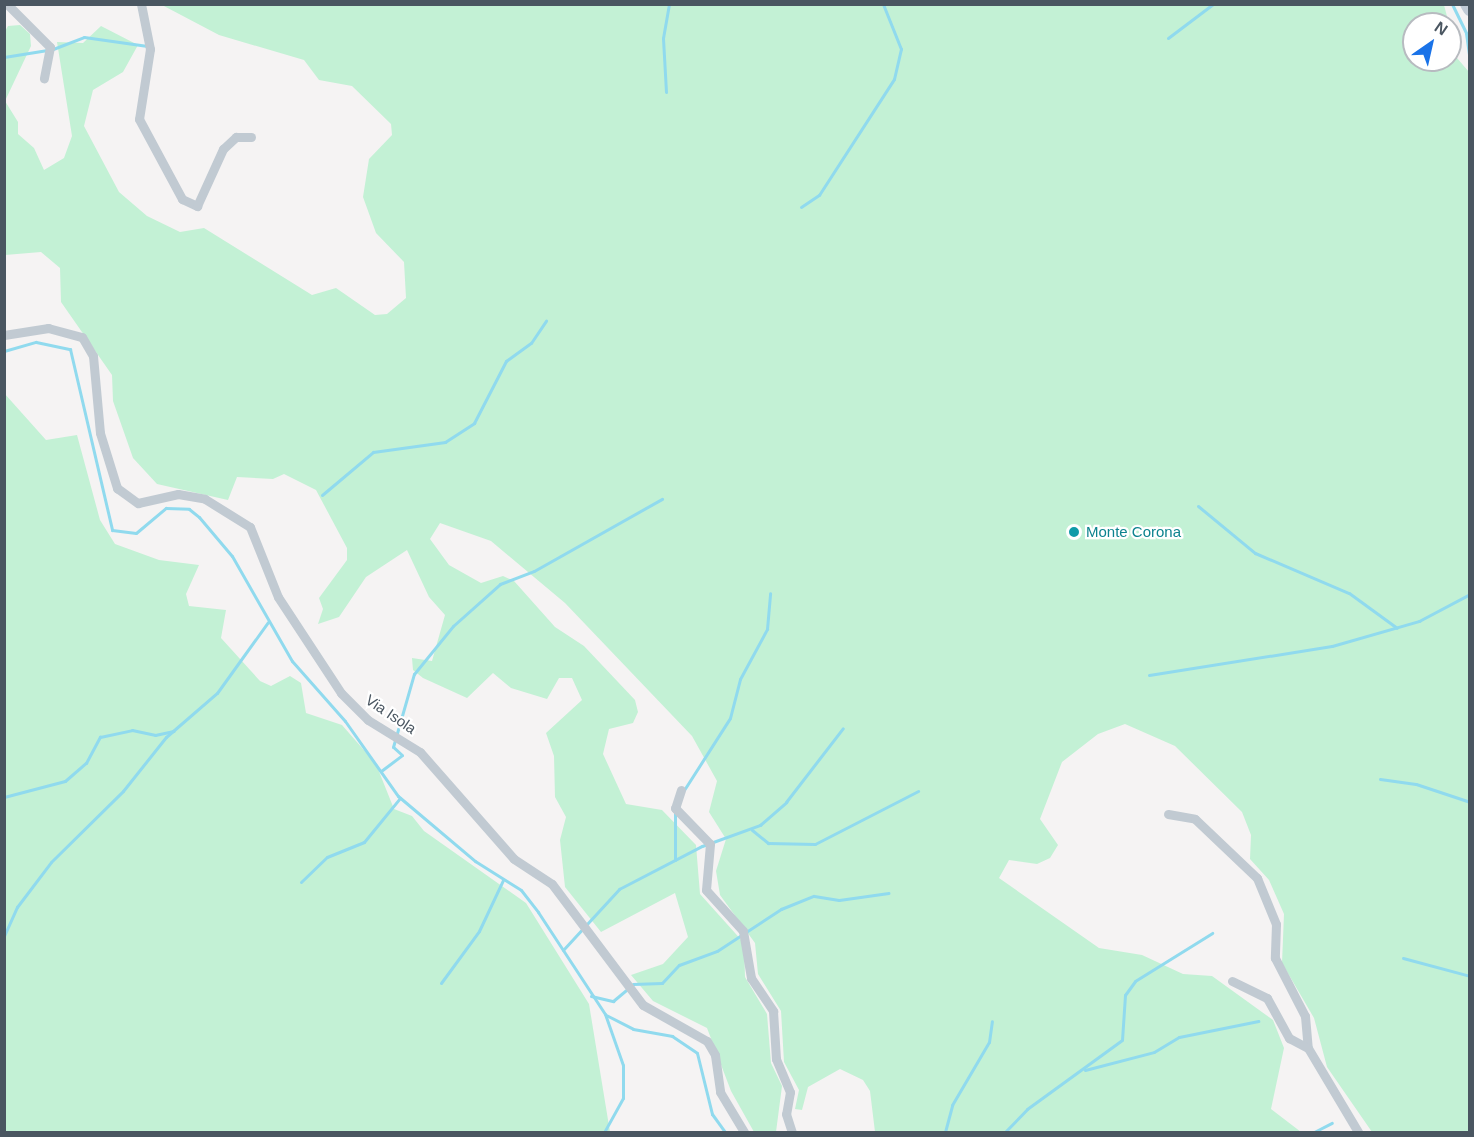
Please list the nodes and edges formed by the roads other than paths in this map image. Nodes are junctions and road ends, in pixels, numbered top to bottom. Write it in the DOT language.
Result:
graph roads {
  1 [pos="7,4"];
  2 [pos="141,4"];
  3 [pos="1467,4"];
  4 [pos="1470,9"];
  5 [pos="44,78"];
  6 [pos="251,137"];
  7 [pos="4,335"];
  8 [pos="681,790"];
  9 [pos="1168,814"];
  10 [pos="1232,981"];
  11 [pos="1308,1048"];
  12 [pos="744,1132"];
  13 [pos="792,1132"];
  14 [pos="1358,1132"];
  1 -- 5 [label="street"];
  2 -- 6 [label="street"];
  3 -- 4 [label="main road"];
  7 -- 12 [label="street, Via Isola"];
  8 -- 13 [label="street"];
  9 -- 11 [label="street"];
  10 -- 11 [label="street"];
  11 -- 14 [label="street"];
}
